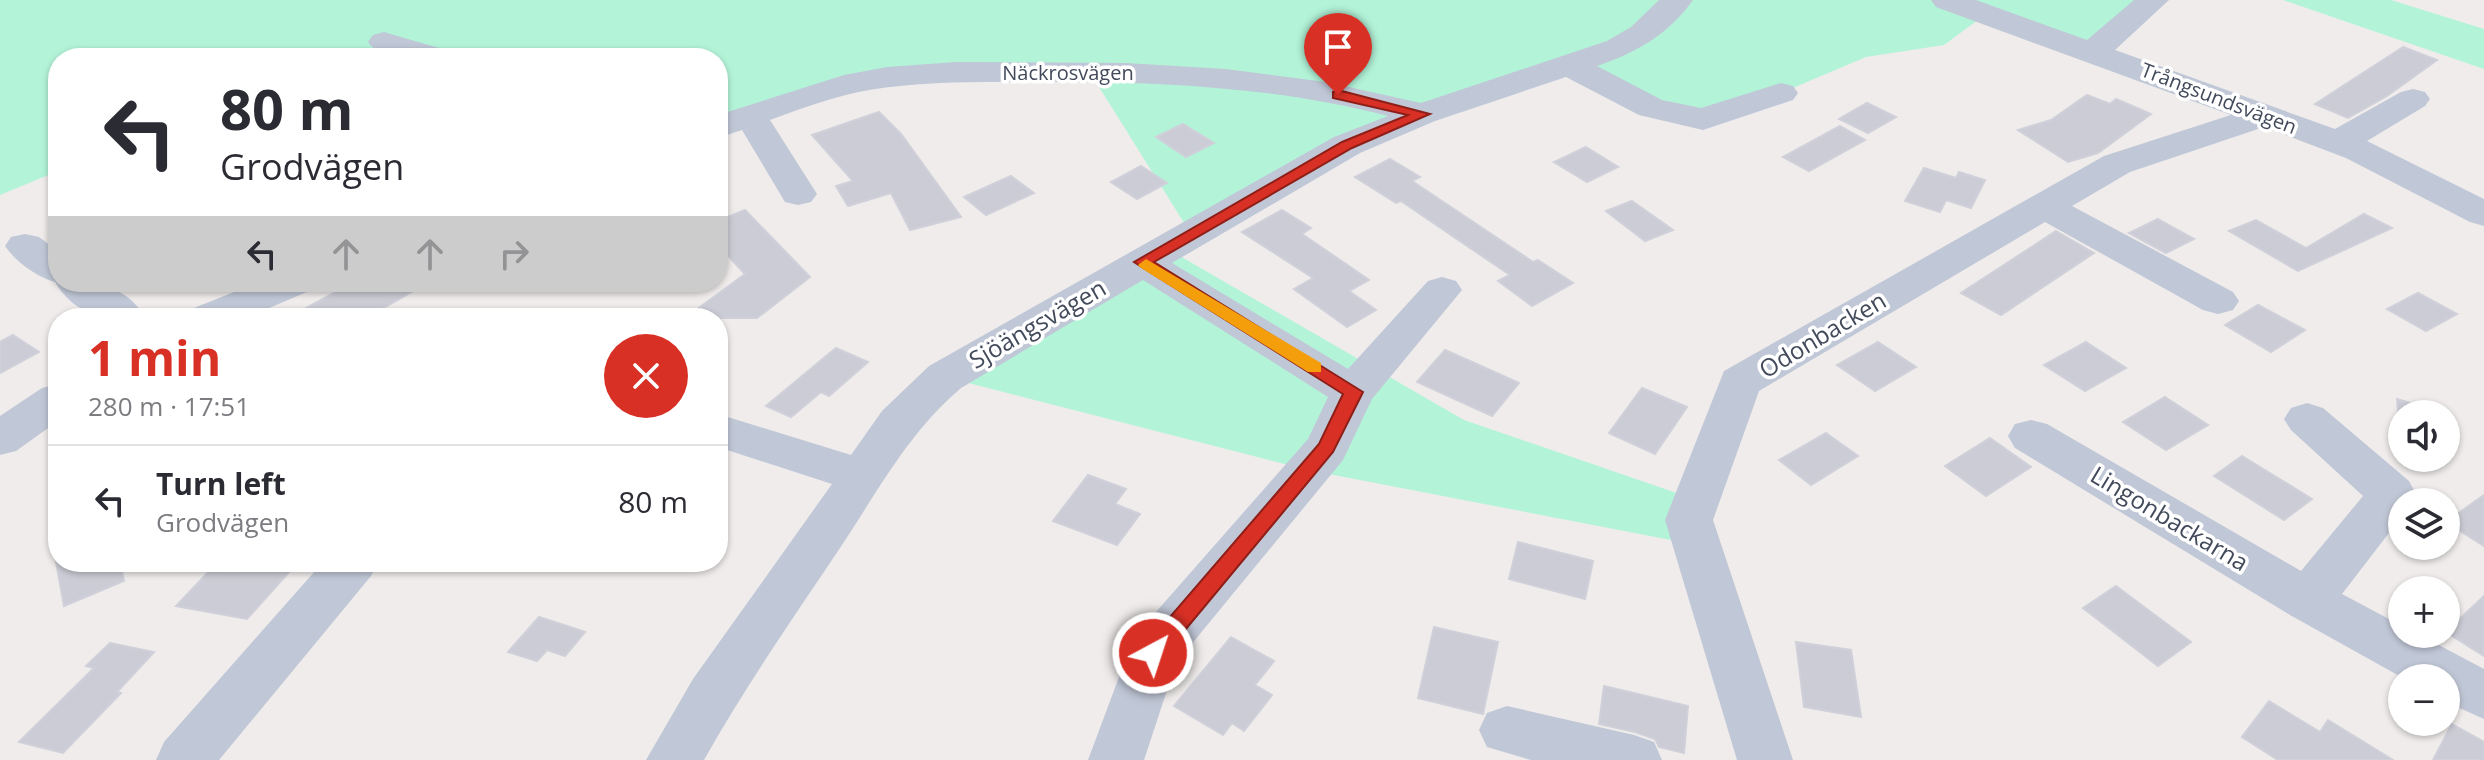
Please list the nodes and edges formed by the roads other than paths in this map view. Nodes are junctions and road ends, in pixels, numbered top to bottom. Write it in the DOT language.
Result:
graph roads {
  1 [pos="1677,0"];
  2 [pos="1947,0"];
  3 [pos="2153,0"];
  4 [pos="384,42"];
  5 [pos="404,48"];
  6 [pos="2094,51"];
  7 [pos="1571,66"];
  8 [pos="1781,93"];
  9 [pos="2413,99"];
  10 [pos="1423,114"];
  11 [pos="2264,116"];
  12 [pos="734,121"];
  13 [pos="2339,142"];
  14 [pos="798,194"];
  15 [pos="2044,206"];
  16 [pos="2484,214"];
  17 [pos="25,246"];
  18 [pos="1142,262"];
  19 [pos="48,263"];
  20 [pos="1442,290"];
  21 [pos="89,292"];
  22 [pos="271,292"];
  23 [pos="2218,301"];
  24 [pos="111,308"];
  25 [pos="233,308"];
  26 [pos="1353,392"];
  27 [pos="48,406"];
  28 [pos="2307,419"];
  29 [pos="728,433"];
  30 [pos="2031,436"];
  31 [pos="0,439"];
  32 [pos="863,476"];
  33 [pos="344,572"];
  34 [pos="2308,600"];
  35 [pos="2484,696"];
  36 [pos="1507,730"];
  37 [pos="184,760"];
  38 [pos="674,760"];
  39 [pos="1116,760"];
  40 [pos="1634,760"];
  41 [pos="1765,760"];
  1 -- 7 [label="street, Sjöängsvägen"];
  2 -- 6 [label="street, Trångsundsvägen"];
  3 -- 6 [label="street"];
  4 -- 5 [label="street"];
  6 -- 11 [label="street, Trångsundsvägen"];
  7 -- 8 [label="street"];
  7 -- 10 [label="street, Sjöängsvägen"];
  9 -- 13 [label="street"];
  10 -- 12 [label="street, Näckrosvägen"];
  10 -- 18 [label="street, Sjöängsvägen"];
  11 -- 13 [label="street, Trångsundsvägen"];
  11 -- 15 [label="street, Odonbacken"];
  12 -- 14 [label="street"];
  13 -- 16 [label="street, Trångsundsvägen"];
  15 -- 23 [label="street"];
  15 -- 41 [label="street, Odonbacken"];
  17 -- 19 [label="street"];
  18 -- 26 [label="street"];
  18 -- 32 [label="street, Sjöängsvägen"];
  20 -- 26 [label="street"];
  21 -- 24 [label="street"];
  22 -- 25 [label="street"];
  26 -- 39 [label="street"];
  27 -- 31 [label="street"];
  28 -- 34 [label="street"];
  29 -- 32 [label="street"];
  30 -- 34 [label="street, Lingonbackarna"];
  32 -- 38 [label="street, Sjöängsvägen"];
  33 -- 37 [label="street"];
  34 -- 35 [label="street, Lingonbackarna"];
  36 -- 40 [label="street"];
}
